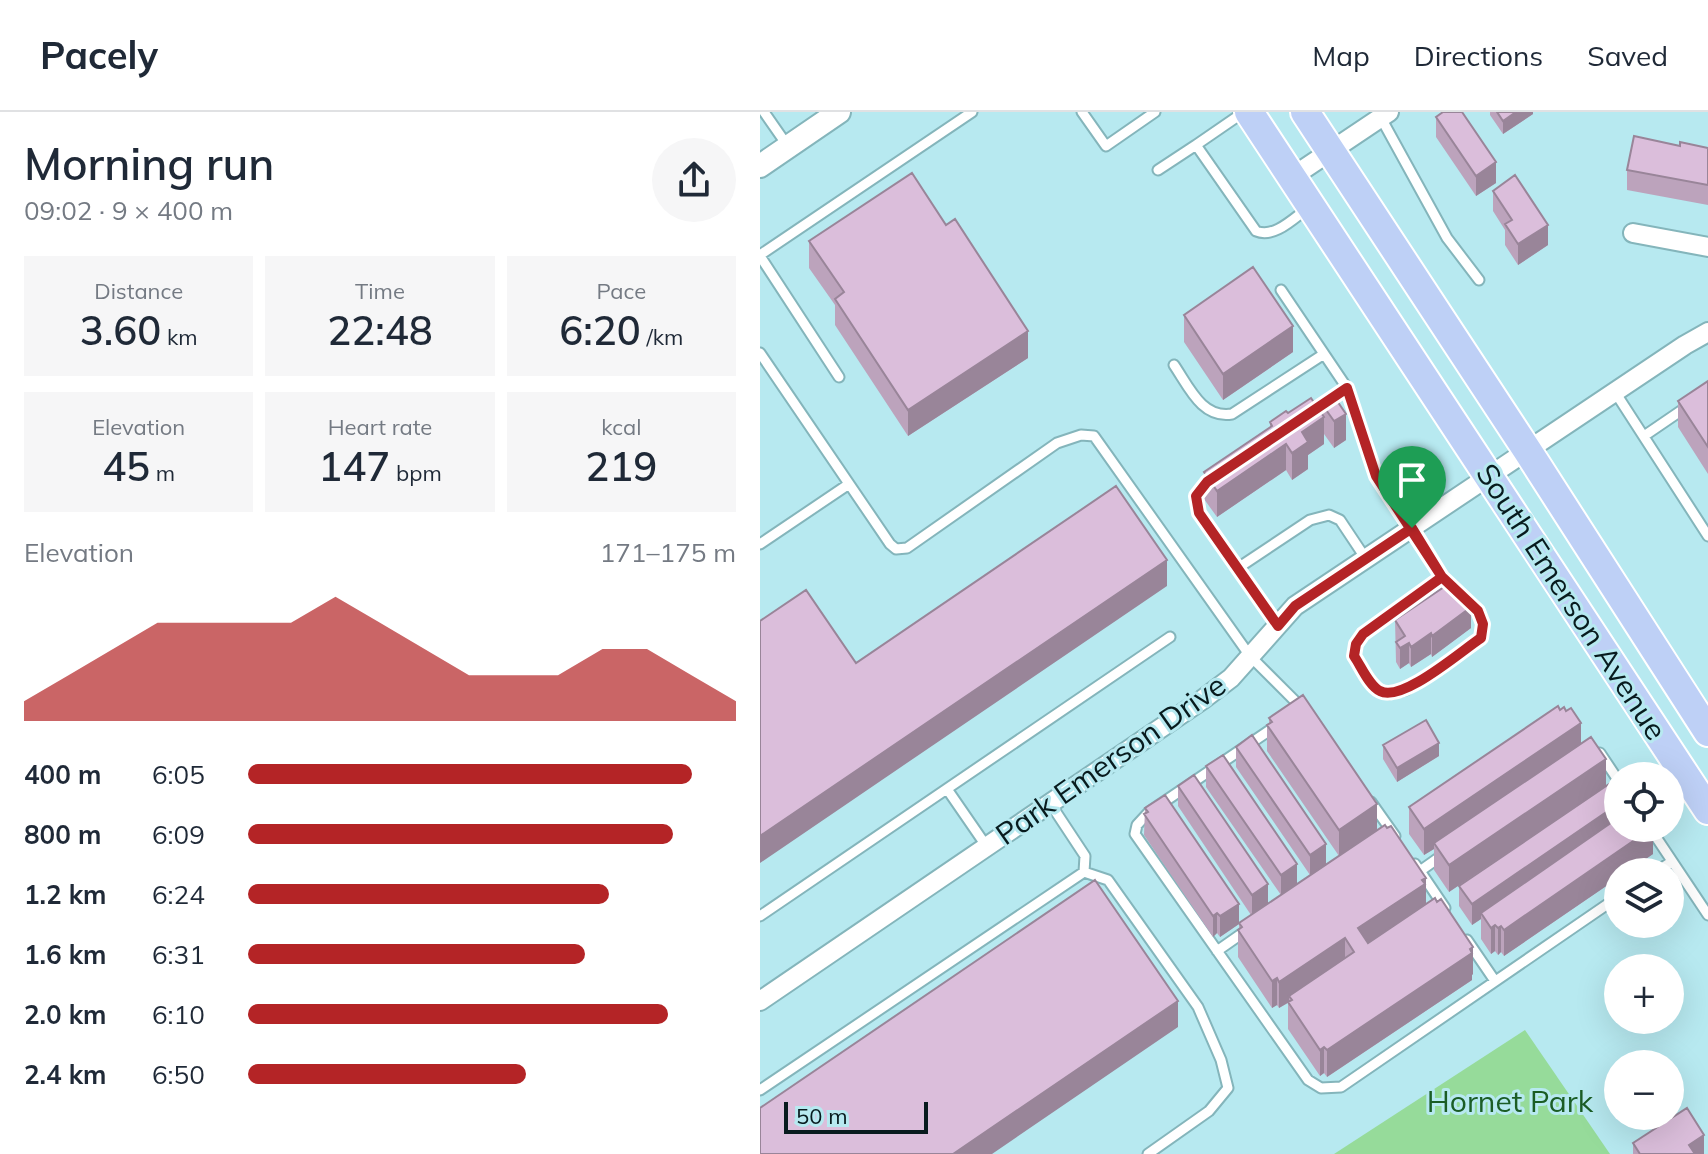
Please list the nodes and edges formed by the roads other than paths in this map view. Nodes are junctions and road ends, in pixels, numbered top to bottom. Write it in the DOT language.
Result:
graph roads {
  1 [pos="764,112"];
  2 [pos="839,112"];
  3 [pos="972,112"];
  4 [pos="1082,112"];
  5 [pos="1155,112"];
  6 [pos="1247,112"];
  7 [pos="1305,112"];
  8 [pos="1385,115"];
  9 [pos="1196,145"];
  10 [pos="788,147"];
  11 [pos="1330,151"];
  12 [pos="760,166"];
  13 [pos="1158,170"];
  14 [pos="1292,177"];
  15 [pos="1311,206"];
  16 [pos="1633,233"];
  17 [pos="1708,247"];
  18 [pos="760,256"];
  19 [pos="1479,280"];
  20 [pos="1281,290"];
  21 [pos="1708,332"];
  22 [pos="760,353"];
  23 [pos="1324,354"];
  24 [pos="1174,365"];
  25 [pos="839,377"];
  26 [pos="1347,388"];
  27 [pos="1615,392"];
  28 [pos="1695,402"];
  29 [pos="1322,405"];
  30 [pos="1644,436"];
  31 [pos="1527,450"];
  32 [pos="1220,473"];
  33 [pos="1488,477"];
  34 [pos="849,484"];
  35 [pos="1412,528"];
  36 [pos="1708,536"];
  37 [pos="760,544"];
  38 [pos="1366,559"];
  39 [pos="1238,568"];
  40 [pos="1442,577"];
  41 [pos="1278,626"];
  42 [pos="1170,637"];
  43 [pos="1250,656"];
  44 [pos="1303,707"];
  45 [pos="1312,720"];
  46 [pos="1708,732"];
  47 [pos="1593,754"];
  48 [pos="1606,762"];
  49 [pos="947,789"];
  50 [pos="1365,794"];
  51 [pos="1050,803"];
  52 [pos="1708,810"];
  53 [pos="1391,831"];
  54 [pos="1378,839"];
  55 [pos="1398,841"];
  56 [pos="1457,846"];
  57 [pos="987,847"];
  58 [pos="1405,851"];
  59 [pos="1420,871"];
  60 [pos="1084,872"];
  61 [pos="1684,881"];
  62 [pos="1604,907"];
  63 [pos="1708,915"];
  64 [pos="760,916"];
  65 [pos="1453,920"];
  66 [pos="1254,925"];
  67 [pos="1462,932"];
  68 [pos="1217,951"];
  69 [pos="1495,981"];
  70 [pos="760,1001"];
  71 [pos="760,1090"];
  72 [pos="1148,1154"];
  1 -- 10 [label="lane"];
  2 -- 10 [label="street"];
  3 -- 18 [label="lane"];
  4 -- 5 [label="lane"];
  6 -- 9 [label="lane"];
  6 -- 14 [label="main road, South Emerson Avenue"];
  7 -- 11 [label="main road, South Emerson Avenue"];
  8 -- 11 [label="street"];
  8 -- 19 [label="lane"];
  9 -- 13 [label="lane"];
  9 -- 15 [label="lane"];
  10 -- 12 [label="street"];
  11 -- 14 [label="street"];
  11 -- 31 [label="main road, South Emerson Avenue"];
  14 -- 15 [label="main road, South Emerson Avenue"];
  15 -- 33 [label="main road, South Emerson Avenue"];
  16 -- 17 [label="street"];
  18 -- 25 [label="lane"];
  20 -- 23 [label="lane"];
  21 -- 27 [label="street, Park Emerson Drive"];
  22 -- 34 [label="lane"];
  23 -- 24 [label="lane"];
  23 -- 26 [label="lane"];
  26 -- 29 [label="lane"];
  26 -- 35 [label="lane"];
  27 -- 30 [label="lane"];
  27 -- 31 [label="street, Park Emerson Drive"];
  28 -- 30 [label="lane"];
  30 -- 36 [label="lane"];
  31 -- 33 [label="street, Park Emerson Drive"];
  31 -- 46 [label="main road, South Emerson Avenue"];
  32 -- 39 [label="lane"];
  33 -- 35 [label="street, Park Emerson Drive"];
  33 -- 52 [label="main road, South Emerson Avenue"];
  34 -- 37 [label="lane"];
  34 -- 43 [label="lane"];
  35 -- 38 [label="street, Park Emerson Drive"];
  35 -- 40 [label="lane"];
  38 -- 39 [label="lane"];
  38 -- 41 [label="street, Park Emerson Drive"];
  39 -- 41 [label="lane"];
  40 -- 40 [label="lane"];
  41 -- 43 [label="street, Park Emerson Drive"];
  42 -- 49 [label="lane"];
  43 -- 44 [label="lane"];
  43 -- 51 [label="street, Park Emerson Drive"];
  44 -- 45 [label="lane"];
  44 -- 68 [label="lane"];
  47 -- 48 [label="lane"];
  49 -- 57 [label="lane"];
  49 -- 64 [label="lane"];
  50 -- 53 [label="lane"];
  51 -- 57 [label="street, Park Emerson Drive"];
  51 -- 60 [label="lane"];
  53 -- 54 [label="lane"];
  53 -- 55 [label="lane"];
  56 -- 59 [label="lane"];
  57 -- 70 [label="street, Park Emerson Drive"];
  58 -- 59 [label="lane"];
  59 -- 65 [label="lane"];
  60 -- 71 [label="lane"];
  60 -- 72 [label="lane"];
  61 -- 63 [label="lane"];
  62 -- 69 [label="lane"];
  66 -- 68 [label="lane"];
  67 -- 69 [label="lane"];
  68 -- 69 [label="lane"];
}
